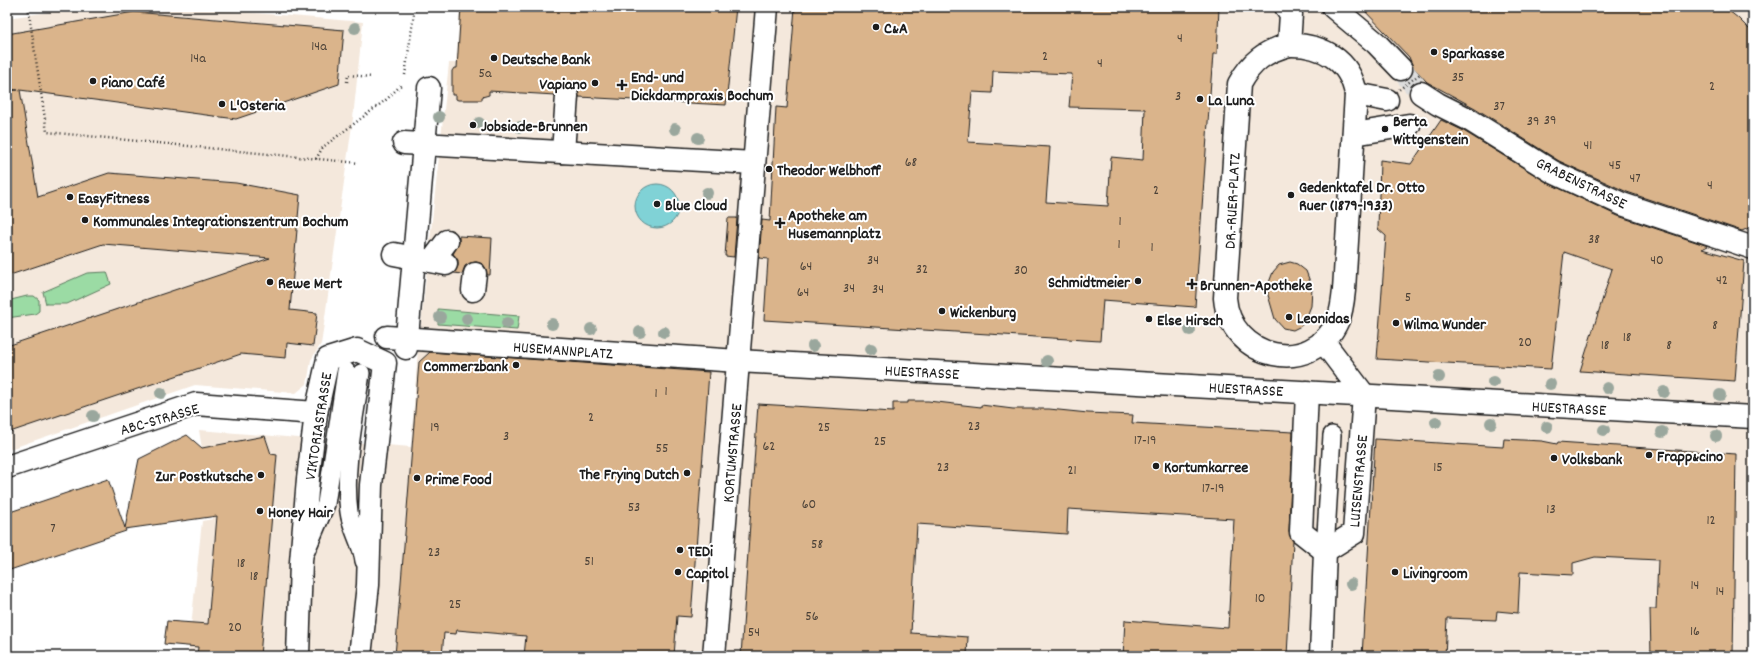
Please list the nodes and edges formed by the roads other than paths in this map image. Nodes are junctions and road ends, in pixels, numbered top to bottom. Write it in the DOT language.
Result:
graph roads {
  1 [pos="767,7"];
  2 [pos="1286,7"];
  3 [pos="1333,7"];
  4 [pos="1289,45"];
  5 [pos="1397,87"];
  6 [pos="429,88"];
  7 [pos="567,96"];
  8 [pos="1391,96"];
  9 [pos="1354,134"];
  10 [pos="414,143"];
  11 [pos="563,152"];
  12 [pos="754,163"];
  13 [pos="447,241"];
  14 [pos="1753,248"];
  15 [pos="421,259"];
  16 [pos="1323,341"];
  17 [pos="1280,357"];
  18 [pos="738,361"];
  19 [pos="1279,390"];
  20 [pos="1307,392"];
  21 [pos="1364,395"];
  22 [pos="316,413"];
  23 [pos="1753,417"];
  24 [pos="1332,435"];
  25 [pos="7,467"];
  26 [pos="1325,551"];
  27 [pos="301,562"];
  28 [pos="368,585"];
  29 [pos="298,656"];
  30 [pos="360,656"];
  31 [pos="714,656"];
  32 [pos="1321,656"];
  1 -- 12 [label="street, KORTUMSTRASSE"];
  2 -- 4 [label="street"];
  3 -- 5 [label="street, GRABENSTRASSE"];
  4 -- 5 [label="street, DR.-RUER-PLATZ"];
  4 -- 17 [label="street, DR.-RUER-PLATZ"];
  5 -- 8 [label="street"];
  5 -- 9 [label="street, DR.-RUER-PLATZ"];
  5 -- 9 [label="street"];
  5 -- 14 [label="street, GRABENSTRASSE"];
  6 -- 10 [label="street"];
  7 -- 11 [label="street"];
  9 -- 16 [label="street, DR.-RUER-PLATZ"];
  10 -- 11 [label="street"];
  10 -- 15 [label="street"];
  11 -- 12 [label="street"];
  12 -- 18 [label="street, KORTUMSTRASSE"];
  13 -- 15 [label="street"];
  15 -- 18 [label="street, HUSEMANNPLATZ"];
  16 -- 17 [label="street, DR.-RUER-PLATZ"];
  16 -- 21 [label="street"];
  17 -- 19 [label="street"];
  18 -- 19 [label="street, HUESTRASSE"];
  18 -- 31 [label="street, KORTUMSTRASSE"];
  19 -- 20 [label="street, HUESTRASSE"];
  20 -- 21 [label="street, HUESTRASSE"];
  20 -- 26 [label="street"];
  21 -- 23 [label="street, HUESTRASSE"];
  21 -- 26 [label="street, LUISENSTRASSE"];
  22 -- 25 [label="street, ABC-STRASSE"];
  22 -- 27 [label="street, VIKTORIASTRASSE"];
  22 -- 28 [label="street, VIKTORIASTRASSE"];
  24 -- 26 [label="lane"];
  26 -- 32 [label="street"];
  27 -- 28 [label="lane"];
  27 -- 29 [label="street, VIKTORIASTRASSE"];
  28 -- 30 [label="street, VIKTORIASTRASSE"];
}
